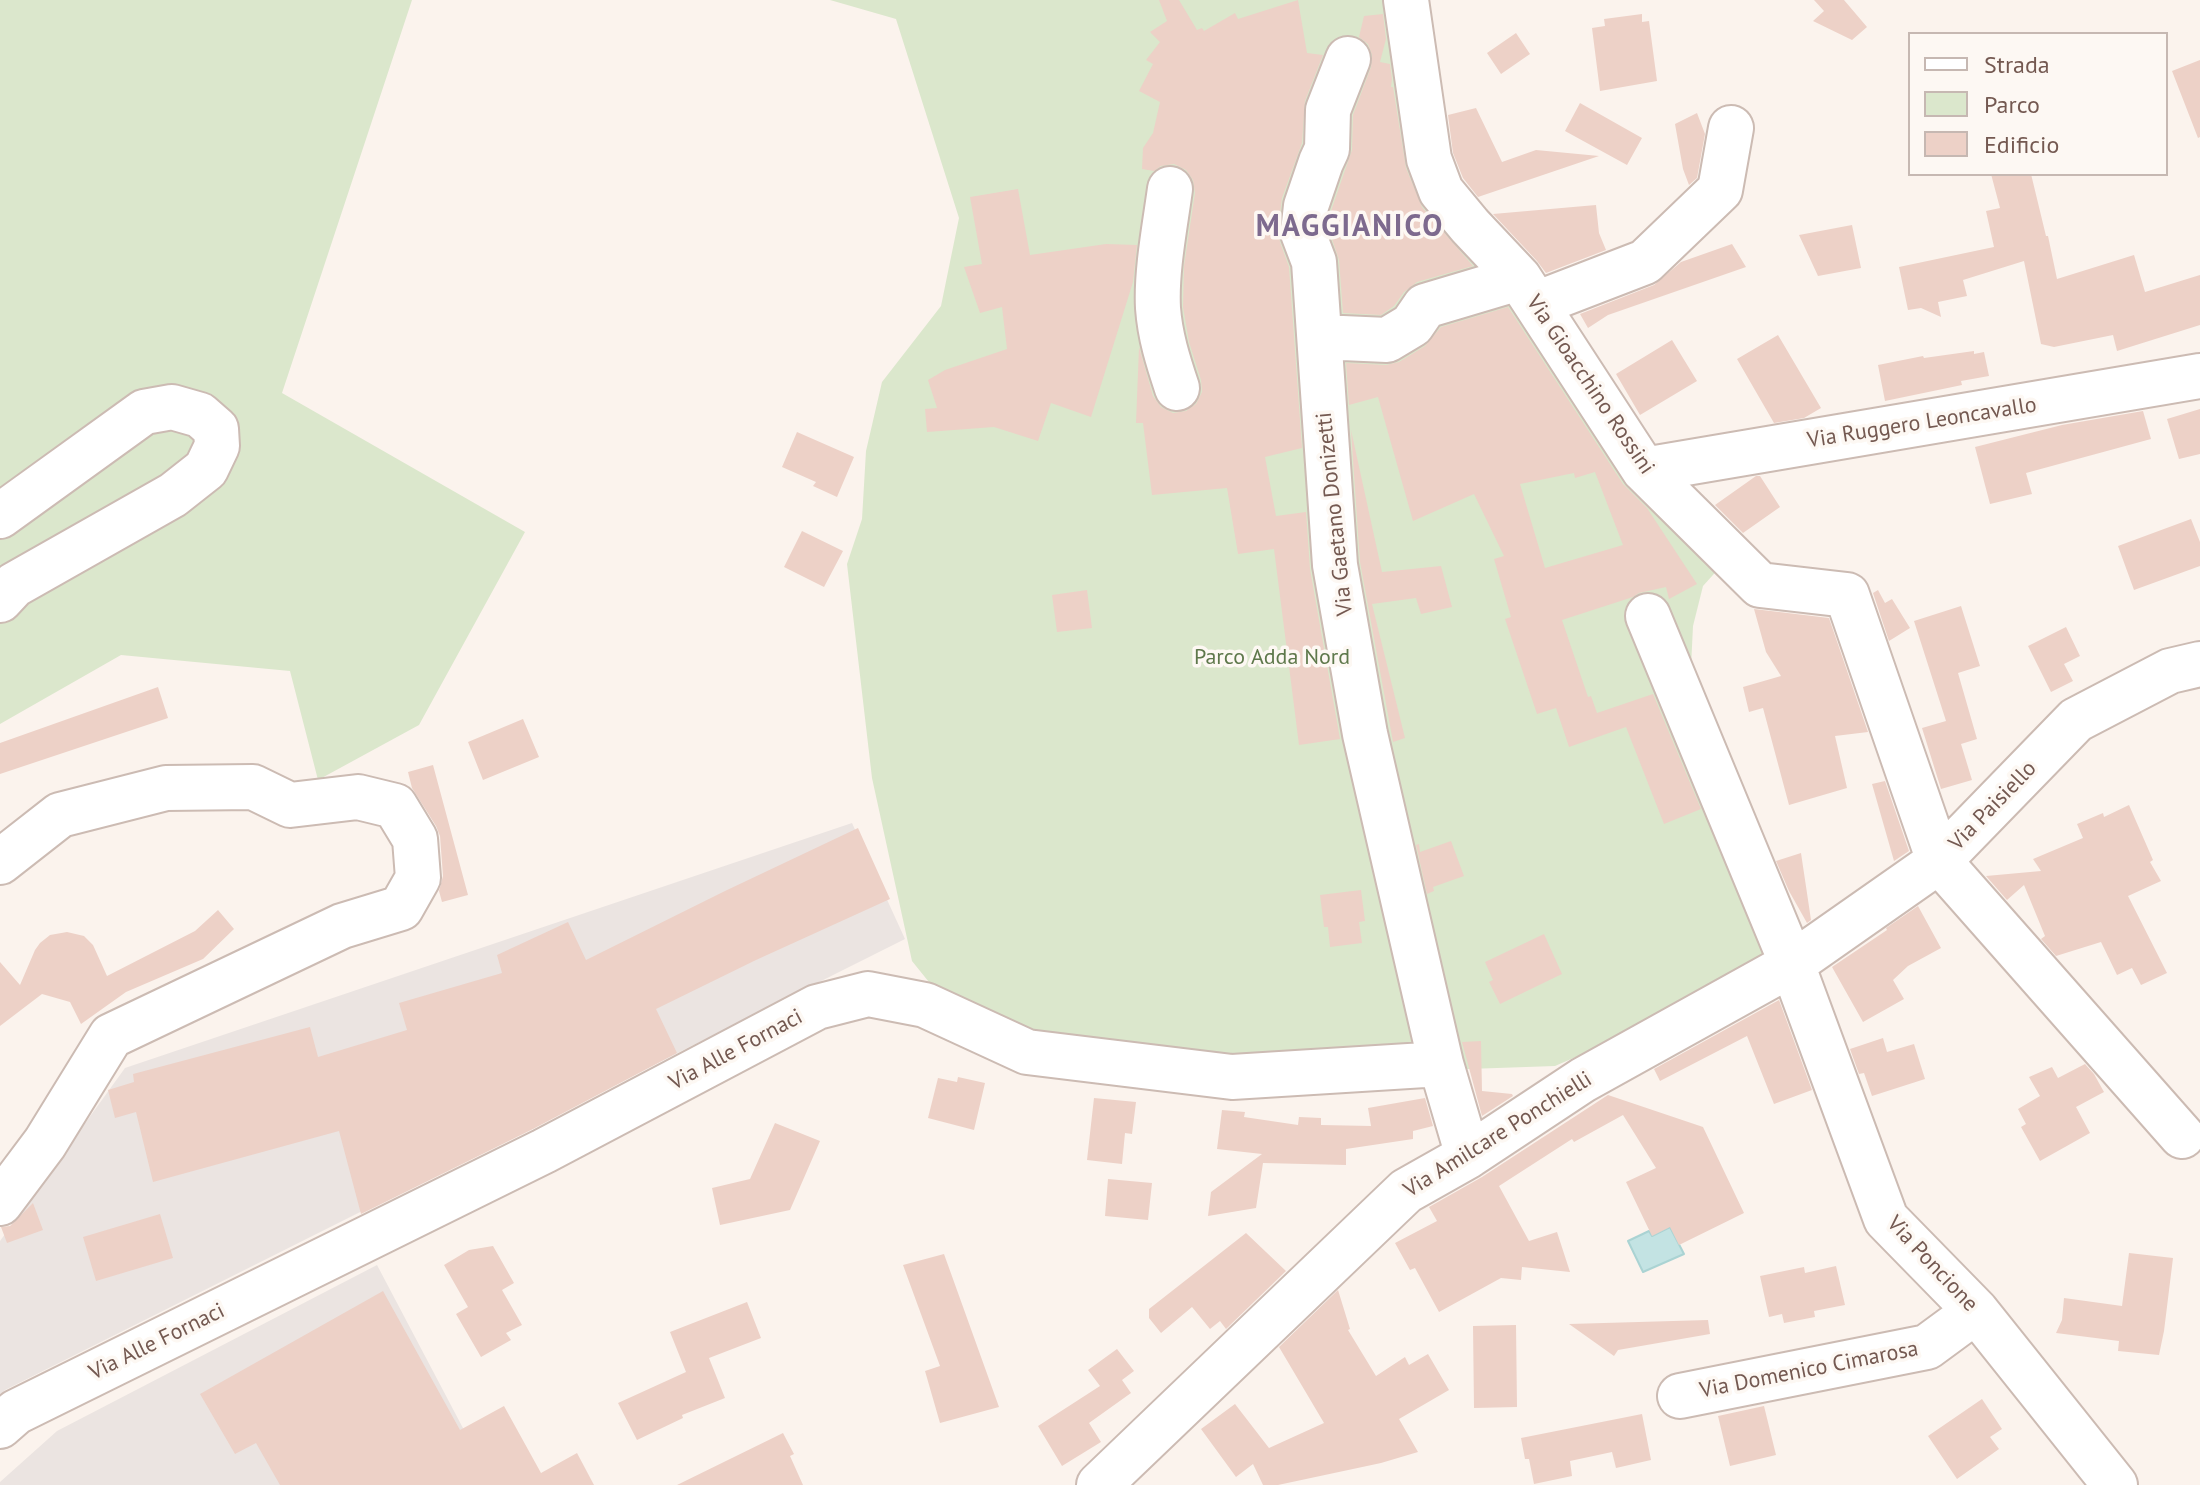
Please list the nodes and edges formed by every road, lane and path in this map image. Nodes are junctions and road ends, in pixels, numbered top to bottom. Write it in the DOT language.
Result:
graph roads {
  1 [pos="1406,0"];
  2 [pos="1348,59"];
  3 [pos="1731,128"];
  4 [pos="1170,189"];
  5 [pos="1527,291"];
  6 [pos="1320,337"];
  7 [pos="2200,376"];
  8 [pos="1177,388"];
  9 [pos="1644,470"];
  10 [pos="0,516"];
  11 [pos="0,600"];
  12 [pos="1648,616"];
  13 [pos="2200,664"];
  14 [pos="1939,861"];
  15 [pos="0,862"];
  16 [pos="1792,964"];
  17 [pos="1441,1064"];
  18 [pos="2182,1136"];
  19 [pos="1468,1156"];
  20 [pos="0,1203"];
  21 [pos="1976,1311"];
  22 [pos="1680,1396"];
  23 [pos="0,1426"];
  24 [pos="1099,1485"];
  25 [pos="2115,1485"];
  1 -- 5 [label="street, Via Gioacchino Rossini"];
  2 -- 6 [label="street, Via Gaetano Donizetti"];
  3 -- 5 [label="street"];
  4 -- 8 [label="street"];
  5 -- 6 [label="street"];
  5 -- 9 [label="street, Via Gioacchino Rossini"];
  6 -- 17 [label="street, Via Gaetano Donizetti"];
  7 -- 9 [label="street, Via Ruggero Leoncavallo"];
  9 -- 14 [label="street, Via Gioacchino Rossini"];
  10 -- 11 [label="street"];
  12 -- 16 [label="street, Via Poncione"];
  13 -- 14 [label="street, Via Paisiello"];
  14 -- 16 [label="street, Via Paisiello"];
  14 -- 18 [label="street"];
  15 -- 20 [label="street"];
  16 -- 19 [label="street, Via Amilcare Ponchielli"];
  16 -- 21 [label="street, Via Poncione"];
  17 -- 19 [label="street"];
  17 -- 23 [label="street, Via Alle Fornaci"];
  19 -- 24 [label="street, Via Amilcare Ponchielli"];
  21 -- 22 [label="street, Via Domenico Cimarosa"];
  21 -- 25 [label="street, Via Poncione"];
}
